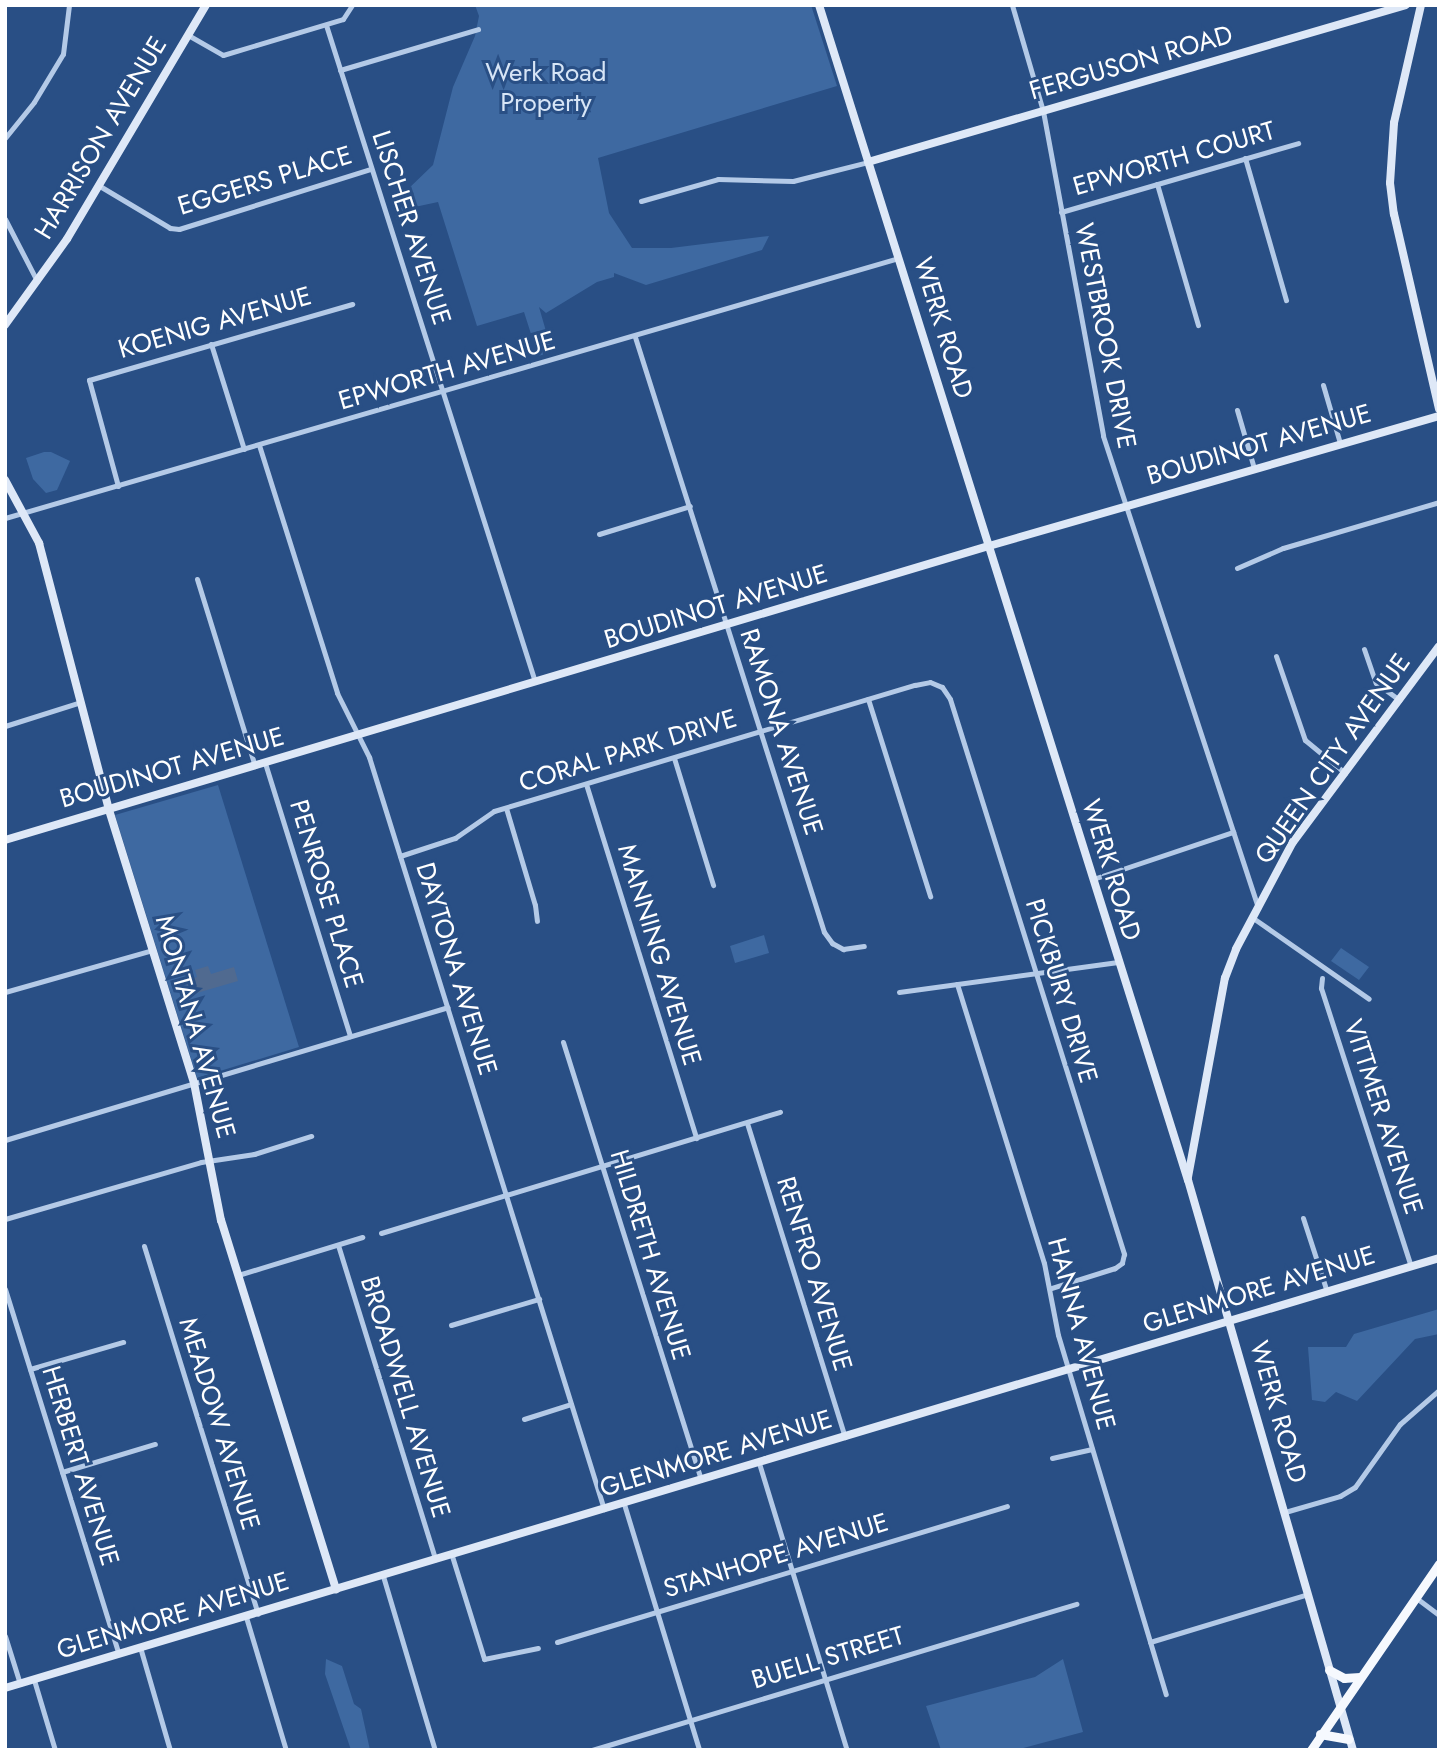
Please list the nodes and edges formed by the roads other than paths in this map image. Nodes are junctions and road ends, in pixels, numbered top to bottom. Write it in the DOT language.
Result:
graph roads {
  1 [pos="69,5"];
  2 [pos="206,5"];
  3 [pos="352,5"];
  4 [pos="819,5"];
  5 [pos="1012,5"];
  6 [pos="1406,5"];
  7 [pos="1421,5"];
  8 [pos="326,24"];
  9 [pos="478,29"];
  10 [pos="188,35"];
  11 [pos="340,70"];
  12 [pos="1043,111"];
  13 [pos="5,138"];
  14 [pos="1298,143"];
  15 [pos="1245,159"];
  16 [pos="868,162"];
  17 [pos="371,169"];
  18 [pos="1157,184"];
  19 [pos="98,185"];
  20 [pos="641,201"];
  21 [pos="1061,212"];
  22 [pos="5,219"];
  23 [pos="899,258"];
  24 [pos="38,283"];
  25 [pos="1286,300"];
  26 [pos="352,304"];
  27 [pos="5,325"];
  28 [pos="1198,325"];
  29 [pos="635,337"];
  30 [pos="211,344"];
  31 [pos="1323,385"];
  32 [pos="442,393"];
  33 [pos="1439,409"];
  34 [pos="1237,410"];
  35 [pos="1439,416"];
  36 [pos="1340,443"];
  37 [pos="259,445"];
  38 [pos="244,449"];
  39 [pos="1254,468"];
  40 [pos="5,480"];
  41 [pos="118,486"];
  42 [pos="1439,502"];
  43 [pos="690,506"];
  44 [pos="1127,506"];
  45 [pos="24,513"];
  46 [pos="5,518"];
  47 [pos="599,534"];
  48 [pos="989,546"];
  49 [pos="1237,568"];
  50 [pos="197,579"];
  51 [pos="727,625"];
  52 [pos="1439,646"];
  53 [pos="1364,649"];
  54 [pos="1276,656"];
  55 [pos="535,683"];
  56 [pos="915,685"];
  57 [pos="868,699"];
  58 [pos="1399,700"];
  59 [pos="81,702"];
  60 [pos="5,726"];
  61 [pos="762,732"];
  62 [pos="358,735"];
  63 [pos="674,758"];
  64 [pos="265,763"];
  65 [pos="255,766"];
  66 [pos="1345,773"];
  67 [pos="586,784"];
  68 [pos="506,808"];
  69 [pos="109,810"];
  70 [pos="1233,832"];
  71 [pos="5,840"];
  72 [pos="400,856"];
  73 [pos="1092,879"];
  74 [pos="713,885"];
  75 [pos="930,895"];
  76 [pos="1258,908"];
  77 [pos="1253,918"];
  78 [pos="537,921"];
  79 [pos="864,946"];
  80 [pos="152,950"];
  81 [pos="1118,962"];
  82 [pos="1036,974"];
  83 [pos="1322,978"];
  84 [pos="957,984"];
  85 [pos="5,992"];
  86 [pos="899,992"];
  87 [pos="1368,999"];
  88 [pos="447,1007"];
  89 [pos="351,1036"];
  90 [pos="563,1042"];
  91 [pos="194,1083"];
  92 [pos="780,1112"];
  93 [pos="747,1123"];
  94 [pos="311,1136"];
  95 [pos="696,1138"];
  96 [pos="5,1139"];
  97 [pos="210,1160"];
  98 [pos="602,1167"];
  99 [pos="1188,1180"];
  100 [pos="506,1196"];
  101 [pos="1303,1218"];
  102 [pos="5,1219"];
  103 [pos="381,1233"];
  104 [pos="362,1237"];
  105 [pos="338,1245"];
  106 [pos="144,1246"];
  107 [pos="1439,1258"];
  108 [pos="1411,1266"];
  109 [pos="238,1275"];
  110 [pos="1051,1288"];
  111 [pos="5,1289"];
  112 [pos="1327,1292"];
  113 [pos="539,1299"];
  114 [pos="1231,1320"];
  115 [pos="451,1325"];
  116 [pos="123,1342"];
  117 [pos="30,1369"];
  118 [pos="1068,1369"];
  119 [pos="1439,1390"];
  120 [pos="571,1404"];
  121 [pos="524,1419"];
  122 [pos="845,1437"];
  123 [pos="155,1444"];
  124 [pos="1092,1449"];
  125 [pos="1052,1458"];
  126 [pos="759,1463"];
  127 [pos="62,1472"];
  128 [pos="701,1480"];
  129 [pos="624,1504"];
  130 [pos="1007,1506"];
  131 [pos="604,1509"];
  132 [pos="1285,1512"];
  133 [pos="452,1556"];
  134 [pos="436,1560"];
  135 [pos="1439,1564"];
  136 [pos="792,1571"];
  137 [pos="383,1576"];
  138 [pos="336,1590"];
  139 [pos="1308,1594"];
  140 [pos="1415,1597"];
  141 [pos="1076,1604"];
  142 [pos="657,1612"];
  143 [pos="258,1614"];
  144 [pos="1439,1615"];
  145 [pos="246,1617"];
  146 [pos="5,1636"];
  147 [pos="557,1642"];
  148 [pos="1150,1642"];
  149 [pos="140,1647"];
  150 [pos="538,1648"];
  151 [pos="119,1654"];
  152 [pos="1329,1670"];
  153 [pos="1360,1677"];
  154 [pos="825,1679"];
  155 [pos="34,1680"];
  156 [pos="20,1684"];
  157 [pos="5,1688"];
  158 [pos="1166,1694"];
  159 [pos="1339,1706"];
  160 [pos="690,1720"];
  161 [pos="1320,1734"];
  162 [pos="1349,1739"];
  163 [pos="55,1750"];
  164 [pos="170,1750"];
  165 [pos="286,1750"];
  166 [pos="435,1750"];
  167 [pos="592,1750"];
  168 [pos="699,1750"];
  169 [pos="847,1750"];
  170 [pos="1311,1750"];
  171 [pos="1353,1750"];
  1 -- 13 [label="street"];
  2 -- 10 [label="street, HARRISON AVENUE"];
  3 -- 8 [label="street"];
  4 -- 16 [label="street, WERK ROAD"];
  5 -- 12 [label="street, WESTBROOK DRIVE"];
  6 -- 12 [label="street, FERGUSON ROAD"];
  7 -- 33 [label="street"];
  8 -- 10 [label="street"];
  8 -- 11 [label="street, LISCHER AVENUE"];
  9 -- 11 [label="street"];
  10 -- 19 [label="street, HARRISON AVENUE"];
  11 -- 17 [label="street, LISCHER AVENUE"];
  12 -- 16 [label="street, FERGUSON ROAD"];
  12 -- 21 [label="street, WESTBROOK DRIVE"];
  14 -- 15 [label="street, EPWORTH COURT"];
  15 -- 18 [label="street, EPWORTH COURT"];
  15 -- 25 [label="street"];
  16 -- 20 [label="street"];
  16 -- 23 [label="street, WERK ROAD"];
  17 -- 19 [label="street, EGGERS PLACE"];
  17 -- 32 [label="street, LISCHER AVENUE"];
  18 -- 21 [label="street, EPWORTH COURT"];
  18 -- 28 [label="street"];
  19 -- 24 [label="street, HARRISON AVENUE"];
  21 -- 44 [label="street, WESTBROOK DRIVE"];
  22 -- 24 [label="street"];
  23 -- 29 [label="street, EPWORTH AVENUE"];
  23 -- 48 [label="street, WERK ROAD"];
  24 -- 27 [label="street, HARRISON AVENUE"];
  26 -- 30 [label="street, KOENIG AVENUE"];
  29 -- 32 [label="street, EPWORTH AVENUE"];
  29 -- 43 [label="street, RAMONA AVENUE"];
  30 -- 38 [label="street"];
  30 -- 41 [label="street, KOENIG AVENUE"];
  31 -- 36 [label="street"];
  32 -- 37 [label="street, EPWORTH AVENUE"];
  32 -- 55 [label="street, LISCHER AVENUE"];
  34 -- 39 [label="street"];
  35 -- 36 [label="street, BOUDINOT AVENUE"];
  36 -- 39 [label="street, BOUDINOT AVENUE"];
  37 -- 38 [label="street, EPWORTH AVENUE"];
  37 -- 62 [label="street, DAYTONA AVENUE"];
  38 -- 41 [label="street, EPWORTH AVENUE"];
  39 -- 44 [label="street, BOUDINOT AVENUE"];
  40 -- 45 [label="street, MONTANA AVENUE"];
  41 -- 45 [label="street, EPWORTH AVENUE"];
  42 -- 49 [label="street"];
  43 -- 47 [label="street"];
  43 -- 51 [label="street, RAMONA AVENUE"];
  44 -- 48 [label="street, BOUDINOT AVENUE"];
  44 -- 70 [label="street, WESTBROOK DRIVE"];
  45 -- 46 [label="street, EPWORTH AVENUE"];
  45 -- 59 [label="street, MONTANA AVENUE"];
  48 -- 51 [label="street, BOUDINOT AVENUE"];
  48 -- 73 [label="street, WERK ROAD"];
  50 -- 65 [label="street"];
  51 -- 55 [label="street, BOUDINOT AVENUE"];
  51 -- 61 [label="street, RAMONA AVENUE"];
  52 -- 58 [label="street, QUEEN CITY AVENUE"];
  53 -- 58 [label="street"];
  54 -- 66 [label="street"];
  55 -- 62 [label="street, BOUDINOT AVENUE"];
  56 -- 57 [label="street, CORAL PARK DRIVE"];
  56 -- 82 [label="street, PICKBURY DRIVE"];
  57 -- 61 [label="street, CORAL PARK DRIVE"];
  57 -- 75 [label="street"];
  58 -- 66 [label="street, QUEEN CITY AVENUE"];
  59 -- 60 [label="street"];
  59 -- 69 [label="street, MONTANA AVENUE"];
  61 -- 63 [label="street, CORAL PARK DRIVE"];
  61 -- 79 [label="street, RAMONA AVENUE"];
  62 -- 64 [label="street, BOUDINOT AVENUE"];
  62 -- 72 [label="street, DAYTONA AVENUE"];
  63 -- 67 [label="street, CORAL PARK DRIVE"];
  63 -- 74 [label="street"];
  64 -- 65 [label="street, BOUDINOT AVENUE"];
  64 -- 89 [label="street, PENROSE PLACE"];
  65 -- 69 [label="street, BOUDINOT AVENUE"];
  66 -- 76 [label="street, QUEEN CITY AVENUE"];
  67 -- 68 [label="street, CORAL PARK DRIVE"];
  67 -- 95 [label="street, MANNING AVENUE"];
  68 -- 72 [label="street, CORAL PARK DRIVE"];
  68 -- 78 [label="street"];
  69 -- 71 [label="street, BOUDINOT AVENUE"];
  69 -- 80 [label="street, MONTANA AVENUE"];
  70 -- 73 [label="street"];
  70 -- 76 [label="street, WESTBROOK DRIVE"];
  72 -- 88 [label="street, DAYTONA AVENUE"];
  73 -- 81 [label="street, WERK ROAD"];
  76 -- 77 [label="street, QUEEN CITY AVENUE"];
  77 -- 87 [label="street"];
  77 -- 99 [label="street, QUEEN CITY AVENUE"];
  80 -- 85 [label="street"];
  80 -- 91 [label="street, MONTANA AVENUE"];
  81 -- 82 [label="street"];
  81 -- 99 [label="street, WERK ROAD"];
  82 -- 84 [label="street"];
  82 -- 110 [label="street, PICKBURY DRIVE"];
  83 -- 108 [label="street, VITTMER AVENUE"];
  84 -- 86 [label="street"];
  84 -- 110 [label="street, HANNA AVENUE"];
  88 -- 89 [label="street"];
  88 -- 100 [label="street, DAYTONA AVENUE"];
  89 -- 91 [label="street"];
  90 -- 98 [label="street, HILDRETH AVENUE"];
  91 -- 96 [label="street"];
  91 -- 97 [label="street, MONTANA AVENUE"];
  92 -- 93 [label="street"];
  93 -- 95 [label="street"];
  93 -- 122 [label="street, RENFRO AVENUE"];
  94 -- 97 [label="street"];
  95 -- 98 [label="street"];
  97 -- 102 [label="street"];
  97 -- 109 [label="street, MONTANA AVENUE"];
  98 -- 100 [label="street"];
  98 -- 128 [label="street, HILDRETH AVENUE"];
  99 -- 114 [label="street, WERK ROAD"];
  100 -- 103 [label="street"];
  100 -- 113 [label="street, DAYTONA AVENUE"];
  101 -- 112 [label="street"];
  104 -- 105 [label="street"];
  105 -- 109 [label="street"];
  105 -- 134 [label="street, BROADWELL AVENUE"];
  106 -- 143 [label="street, MEADOW AVENUE"];
  107 -- 108 [label="street, GLENMORE AVENUE"];
  108 -- 112 [label="street, GLENMORE AVENUE"];
  109 -- 138 [label="street, MONTANA AVENUE"];
  110 -- 118 [label="street, HANNA AVENUE"];
  111 -- 117 [label="street, HERBERT AVENUE"];
  112 -- 114 [label="street, GLENMORE AVENUE"];
  113 -- 115 [label="street"];
  113 -- 120 [label="street, DAYTONA AVENUE"];
  114 -- 118 [label="street, GLENMORE AVENUE"];
  114 -- 132 [label="street, WERK ROAD"];
  116 -- 117 [label="street"];
  117 -- 127 [label="street, HERBERT AVENUE"];
  118 -- 122 [label="street, GLENMORE AVENUE"];
  118 -- 124 [label="street, HANNA AVENUE"];
  119 -- 132 [label="street"];
  120 -- 121 [label="street"];
  120 -- 131 [label="street, DAYTONA AVENUE"];
  122 -- 126 [label="street, GLENMORE AVENUE"];
  123 -- 127 [label="street"];
  124 -- 125 [label="street"];
  124 -- 148 [label="street, HANNA AVENUE"];
  126 -- 128 [label="street, GLENMORE AVENUE"];
  126 -- 136 [label="street"];
  127 -- 151 [label="street, HERBERT AVENUE"];
  128 -- 129 [label="street, GLENMORE AVENUE"];
  129 -- 131 [label="street, GLENMORE AVENUE"];
  129 -- 142 [label="street"];
  130 -- 136 [label="street, STANHOPE AVENUE"];
  131 -- 133 [label="street, GLENMORE AVENUE"];
  132 -- 139 [label="street, WERK ROAD"];
  133 -- 134 [label="street, GLENMORE AVENUE"];
  133 -- 150 [label="street"];
  134 -- 137 [label="street, GLENMORE AVENUE"];
  135 -- 140 [label="main road"];
  136 -- 142 [label="street, STANHOPE AVENUE"];
  136 -- 154 [label="street"];
  137 -- 138 [label="street, GLENMORE AVENUE"];
  137 -- 166 [label="street"];
  138 -- 143 [label="street, GLENMORE AVENUE"];
  139 -- 148 [label="street"];
  139 -- 152 [label="street, WERK ROAD"];
  140 -- 144 [label="street"];
  140 -- 153 [label="main road"];
  141 -- 154 [label="street, BUELL STREET"];
  142 -- 147 [label="street, STANHOPE AVENUE"];
  142 -- 160 [label="street"];
  143 -- 145 [label="street, GLENMORE AVENUE"];
  145 -- 149 [label="street, GLENMORE AVENUE"];
  145 -- 165 [label="street"];
  146 -- 156 [label="street"];
  148 -- 158 [label="street, HANNA AVENUE"];
  149 -- 151 [label="street, GLENMORE AVENUE"];
  149 -- 164 [label="street"];
  151 -- 155 [label="street, GLENMORE AVENUE"];
  152 -- 153 [label="main road"];
  152 -- 159 [label="street, WERK ROAD"];
  153 -- 159 [label="main road"];
  154 -- 160 [label="street, BUELL STREET"];
  154 -- 169 [label="street"];
  155 -- 156 [label="street, GLENMORE AVENUE"];
  155 -- 163 [label="street"];
  156 -- 157 [label="street, GLENMORE AVENUE"];
  159 -- 161 [label="main road"];
  159 -- 162 [label="street, WERK ROAD"];
  160 -- 167 [label="street, BUELL STREET"];
  160 -- 168 [label="street"];
  161 -- 162 [label="main road"];
  161 -- 170 [label="main road"];
  162 -- 171 [label="street, WERK ROAD"];
}
